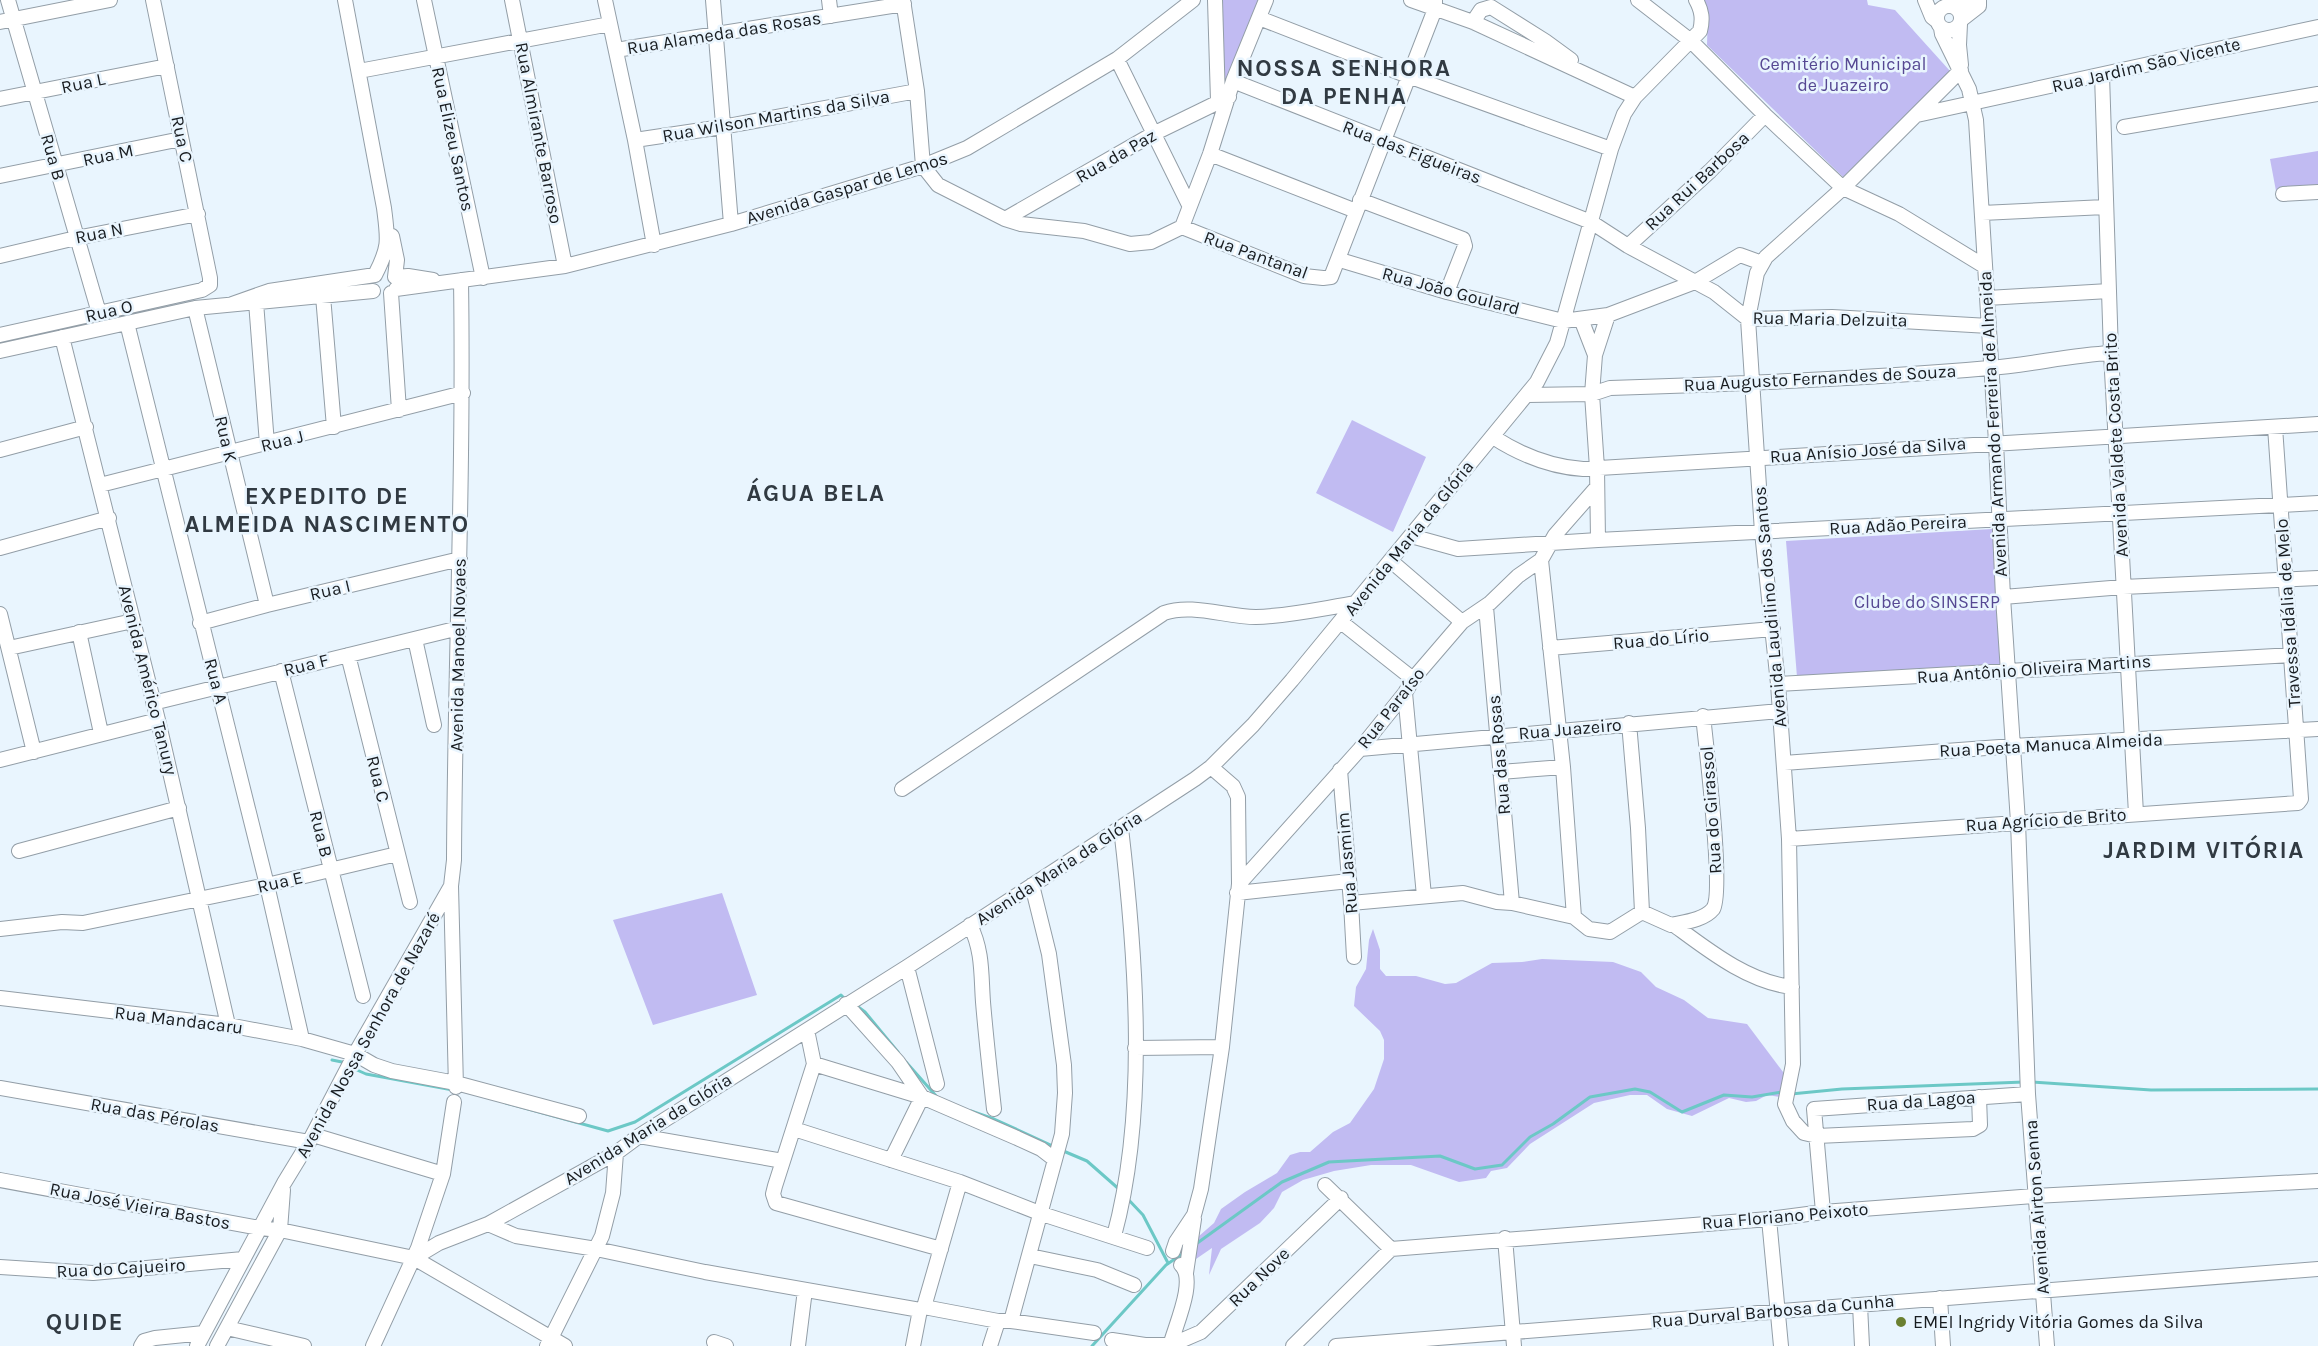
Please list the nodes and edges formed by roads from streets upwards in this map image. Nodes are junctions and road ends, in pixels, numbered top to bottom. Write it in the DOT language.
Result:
graph roads {
  1 [pos="8,0"];
  2 [pos="110,0"];
  3 [pos="153,0"];
  4 [pos="345,0"];
  5 [pos="424,0"];
  6 [pos="512,0"];
  7 [pos="605,0"];
  8 [pos="713,0"];
  9 [pos="829,0"];
  10 [pos="1193,0"];
  11 [pos="1215,0"];
  12 [pos="1266,0"];
  13 [pos="1411,0"];
  14 [pos="1638,0"];
  15 [pos="1696,0"];
  16 [pos="1925,0"];
  17 [pos="1979,0"];
  18 [pos="903,2"];
  19 [pos="1435,4"];
  20 [pos="1942,4"];
  21 [pos="831,16"];
  22 [pos="1259,18"];
  23 [pos="7,21"];
  24 [pos="1473,22"];
  25 [pos="1960,22"];
  26 [pos="610,24"];
  27 [pos="1939,25"];
  28 [pos="2318,27"];
  29 [pos="715,36"];
  30 [pos="1691,40"];
  31 [pos="521,41"];
  32 [pos="616,50"];
  33 [pos="436,57"];
  34 [pos="1117,59"];
  35 [pos="167,66"];
  36 [pos="1961,70"];
  37 [pos="359,71"];
  38 [pos="1583,72"];
  39 [pos="2102,75"];
  40 [pos="1408,76"];
  41 [pos="1233,81"];
  42 [pos="917,91"];
  43 [pos="34,93"];
  44 [pos="2318,94"];
  45 [pos="1635,97"];
  46 [pos="0,99"];
  47 [pos="1223,99"];
  48 [pos="1973,103"];
  49 [pos="1765,115"];
  50 [pos="1917,115"];
  51 [pos="722,127"];
  52 [pos="2124,127"];
  53 [pos="1153,134"];
  54 [pos="182,140"];
  55 [pos="635,140"];
  56 [pos="1382,141"];
  57 [pos="1611,149"];
  58 [pos="1210,154"];
  59 [pos="56,165"];
  60 [pos="923,166"];
  61 [pos="0,176"];
  62 [pos="1843,188"];
  63 [pos="2318,192"];
  64 [pos="2283,194"];
  65 [pos="1189,205"];
  66 [pos="1358,206"];
  67 [pos="2105,207"];
  68 [pos="384,208"];
  69 [pos="1982,213"];
  70 [pos="198,214"];
  71 [pos="1005,219"];
  72 [pos="1591,222"];
  73 [pos="731,224"];
  74 [pos="1182,227"];
  75 [pos="76,238"];
  76 [pos="654,244"];
  77 [pos="1628,246"];
  78 [pos="0,256"];
  79 [pos="1340,260"];
  80 [pos="1762,263"];
  81 [pos="565,266"];
  82 [pos="1984,266"];
  83 [pos="375,275"];
  84 [pos="210,278"];
  85 [pos="483,278"];
  86 [pos="456,281"];
  87 [pos="1695,282"];
  88 [pos="394,287"];
  89 [pos="373,291"];
  90 [pos="2109,291"];
  91 [pos="1447,292"];
  92 [pos="323,296"];
  93 [pos="1987,298"];
  94 [pos="256,302"];
  95 [pos="233,303"];
  96 [pos="195,308"];
  97 [pos="99,313"];
  98 [pos="1608,315"];
  99 [pos="1581,319"];
  100 [pos="1748,319"];
  101 [pos="1563,321"];
  102 [pos="127,323"];
  103 [pos="1989,326"];
  104 [pos="0,335"];
  105 [pos="62,337"];
  106 [pos="0,351"];
  107 [pos="2111,353"];
  108 [pos="1595,355"];
  109 [pos="1991,368"];
  110 [pos="1752,383"];
  111 [pos="463,393"];
  112 [pos="1592,394"];
  113 [pos="1528,395"];
  114 [pos="399,410"];
  115 [pos="2318,424"];
  116 [pos="86,427"];
  117 [pos="334,427"];
  118 [pos="2275,427"];
  119 [pos="2115,436"];
  120 [pos="1493,437"];
  121 [pos="1996,442"];
  122 [pos="267,444"];
  123 [pos="0,450"];
  124 [pos="230,454"];
  125 [pos="1757,457"];
  126 [pos="1597,468"];
  127 [pos="164,469"];
  128 [pos="100,485"];
  129 [pos="1597,487"];
  130 [pos="2318,503"];
  131 [pos="2280,504"];
  132 [pos="2119,513"];
  133 [pos="109,518"];
  134 [pos="2000,520"];
  135 [pos="1762,532"];
  136 [pos="1411,536"];
  137 [pos="1553,539"];
  138 [pos="1598,540"];
  139 [pos="0,548"];
  140 [pos="460,559"];
  141 [pos="1541,560"];
  142 [pos="1391,561"];
  143 [pos="2318,578"];
  144 [pos="2285,579"];
  145 [pos="2123,587"];
  146 [pos="2003,597"];
  147 [pos="1357,603"];
  148 [pos="267,605"];
  149 [pos="1486,607"];
  150 [pos="0,614"];
  151 [pos="133,621"];
  152 [pos="1341,622"];
  153 [pos="1462,622"];
  154 [pos="200,623"];
  155 [pos="459,628"];
  156 [pos="1773,629"];
  157 [pos="79,632"];
  158 [pos="415,639"];
  159 [pos="9,648"];
  160 [pos="1550,648"];
  161 [pos="348,655"];
  162 [pos="2291,655"];
  163 [pos="2128,663"];
  164 [pos="281,671"];
  165 [pos="2008,672"];
  166 [pos="1413,679"];
  167 [pos="1778,684"];
  168 [pos="218,687"];
  169 [pos="1405,693"];
  170 [pos="153,703"];
  171 [pos="1780,711"];
  172 [pos="1703,717"];
  173 [pos="158,720"];
  174 [pos="1629,723"];
  175 [pos="434,725"];
  176 [pos="2318,729"];
  177 [pos="1560,730"];
  178 [pos="2297,730"];
  179 [pos="101,734"];
  180 [pos="1496,735"];
  181 [pos="2132,740"];
  182 [pos="1409,745"];
  183 [pos="2013,746"];
  184 [pos="1360,749"];
  185 [pos="34,752"];
  186 [pos="0,760"];
  187 [pos="1785,763"];
  188 [pos="1210,767"];
  189 [pos="1563,767"];
  190 [pos="1340,770"];
  191 [pos="1500,772"];
  192 [pos="902,789"];
  193 [pos="2301,799"];
  194 [pos="179,808"];
  195 [pos="2136,814"];
  196 [pos="2018,822"];
  197 [pos="1121,828"];
  198 [pos="1790,838"];
  199 [pos="19,851"];
  200 [pos="397,854"];
  201 [pos="330,870"];
  202 [pos="1349,881"];
  203 [pos="267,885"];
  204 [pos="1032,885"];
  205 [pos="451,886"];
  206 [pos="1238,889"];
  207 [pos="1424,896"];
  208 [pos="199,900"];
  209 [pos="410,902"];
  210 [pos="1351,903"];
  211 [pos="1512,903"];
  212 [pos="1642,912"];
  213 [pos="1574,917"];
  214 [pos="970,925"];
  215 [pos="1674,925"];
  216 [pos="0,928"];
  217 [pos="1354,957"];
  218 [pos="907,967"];
  219 [pos="1792,987"];
  220 [pos="363,996"];
  221 [pos="0,998"];
  222 [pos="846,1004"];
  223 [pos="228,1025"];
  224 [pos="807,1029"];
  225 [pos="302,1039"];
  226 [pos="1222,1047"];
  227 [pos="1135,1048"];
  228 [pos="355,1054"];
  229 [pos="814,1064"];
  230 [pos="2027,1069"];
  231 [pos="937,1083"];
  232 [pos="456,1085"];
  233 [pos="2028,1091"];
  234 [pos="1,1092"];
  235 [pos="922,1097"];
  236 [pos="1979,1097"];
  237 [pos="454,1102"];
  238 [pos="994,1109"];
  239 [pos="579,1116"];
  240 [pos="794,1129"];
  241 [pos="639,1136"];
  242 [pos="1817,1136"];
  243 [pos="311,1138"];
  244 [pos="616,1153"];
  245 [pos="1055,1156"];
  246 [pos="891,1160"];
  247 [pos="783,1161"];
  248 [pos="443,1174"];
  249 [pos="0,1180"];
  250 [pos="2318,1181"];
  251 [pos="960,1182"];
  252 [pos="284,1183"];
  253 [pos="1326,1185"];
  254 [pos="2035,1196"];
  255 [pos="1341,1198"];
  256 [pos="1823,1212"];
  257 [pos="1042,1214"];
  258 [pos="1194,1215"];
  259 [pos="1769,1218"];
  260 [pos="488,1224"];
  261 [pos="260,1228"];
  262 [pos="280,1230"];
  263 [pos="1114,1236"];
  264 [pos="1505,1238"];
  265 [pos="1147,1248"];
  266 [pos="596,1249"];
  267 [pos="941,1249"];
  268 [pos="1391,1249"];
  269 [pos="1173,1251"];
  270 [pos="1030,1256"];
  271 [pos="414,1258"];
  272 [pos="243,1259"];
  273 [pos="0,1267"];
  274 [pos="2318,1269"];
  275 [pos="1134,1285"];
  276 [pos="805,1290"];
  277 [pos="2042,1290"];
  278 [pos="1940,1298"];
  279 [pos="1860,1305"];
  280 [pos="922,1309"];
  281 [pos="1778,1311"];
  282 [pos="1005,1321"];
  283 [pos="227,1328"];
  284 [pos="1094,1333"];
  285 [pos="1513,1339"];
  286 [pos="200,1340"];
  287 [pos="1112,1340"];
  288 [pos="549,1342"];
  289 [pos="141,1346"];
  290 [pos="217,1346"];
  291 [pos="304,1346"];
  292 [pos="373,1346"];
  293 [pos="565,1346"];
  294 [pos="798,1346"];
  295 [pos="914,1346"];
  296 [pos="990,1346"];
  297 [pos="1171,1346"];
  298 [pos="1293,1346"];
  299 [pos="1336,1346"];
  300 [pos="1781,1346"];
  301 [pos="1862,1346"];
  302 [pos="1943,1346"];
  303 [pos="2047,1346"];
  1 -- 23 [label="street, Rua B"];
  2 -- 23 [label="street"];
  3 -- 35 [label="street, Rua C"];
  4 -- 37 [label="street"];
  5 -- 33 [label="street, Rua Elizeu Santos"];
  6 -- 31 [label="street, Rua Almirante Barroso"];
  7 -- 26 [label="street"];
  8 -- 29 [label="street"];
  9 -- 21 [label="street"];
  10 -- 34 [label="street, Avenida Gaspar de Lemos"];
  11 -- 47 [label="street"];
  12 -- 22 [label="street"];
  13 -- 19 [label="street"];
  14 -- 30 [label="street"];
  15 -- 30 [label="street"];
  16 -- 27 [label="street"];
  17 -- 20 [label="street"];
  17 -- 25 [label="street"];
  18 -- 21 [label="street, Rua Alameda das Rosas"];
  18 -- 42 [label="street"];
  19 -- 24 [label="street"];
  19 -- 40 [label="street"];
  20 -- 25 [label="street"];
  20 -- 27 [label="street"];
  21 -- 29 [label="street, Rua Alameda das Rosas"];
  22 -- 40 [label="street"];
  22 -- 41 [label="street"];
  23 -- 43 [label="street, Rua B"];
  24 -- 38 [label="street"];
  24 -- 38 [label="street"];
  25 -- 27 [label="street"];
  25 -- 36 [label="street"];
  26 -- 31 [label="street"];
  26 -- 32 [label="street"];
  27 -- 36 [label="street"];
  28 -- 39 [label="street, Rua Jardim São Vicente"];
  29 -- 32 [label="street, Rua Alameda das Rosas"];
  29 -- 51 [label="street"];
  30 -- 45 [label="street, Avenida Maria da Glória"];
  30 -- 49 [label="street"];
  31 -- 33 [label="street"];
  31 -- 81 [label="street, Rua Almirante Barroso"];
  32 -- 55 [label="street"];
  33 -- 37 [label="street"];
  33 -- 85 [label="street, Rua Elizeu Santos"];
  34 -- 53 [label="street"];
  34 -- 60 [label="street, Avenida Gaspar de Lemos"];
  35 -- 43 [label="street, Rua L"];
  35 -- 54 [label="street, Rua C"];
  36 -- 48 [label="street, Avenida Armando Ferreira de Almeida"];
  36 -- 50 [label="street, Avenida Laudilino dos Santos"];
  37 -- 68 [label="street"];
  38 -- 45 [label="street"];
  39 -- 48 [label="street, Rua Jardim São Vicente"];
  39 -- 67 [label="street, Avenida Valdete Costa Brito"];
  40 -- 56 [label="street"];
  40 -- 57 [label="street"];
  41 -- 47 [label="street"];
  41 -- 56 [label="street, Rua das Figueiras"];
  42 -- 51 [label="street, Rua Wilson Martins da Silva"];
  42 -- 60 [label="street"];
  43 -- 46 [label="street, Rua L"];
  43 -- 59 [label="street, Rua B"];
  44 -- 52 [label="street"];
  45 -- 57 [label="street, Avenida Maria da Glória"];
  47 -- 53 [label="street, Rua da Paz"];
  47 -- 58 [label="street"];
  48 -- 50 [label="street, Rua Jardim São Vicente"];
  48 -- 69 [label="street, Avenida Armando Ferreira de Almeida"];
  49 -- 62 [label="street"];
  49 -- 77 [label="street, Rua Rui Barbosa"];
  50 -- 62 [label="street, Avenida Laudilino dos Santos"];
  51 -- 55 [label="street, Rua Wilson Martins da Silva"];
  51 -- 73 [label="street"];
  53 -- 65 [label="street"];
  53 -- 71 [label="street, Rua da Paz"];
  54 -- 59 [label="street, Rua M"];
  54 -- 70 [label="street, Rua C"];
  55 -- 76 [label="street"];
  56 -- 66 [label="street"];
  56 -- 72 [label="street, Rua das Figueiras"];
  57 -- 72 [label="street, Avenida Maria da Glória"];
  58 -- 65 [label="street"];
  58 -- 66 [label="street"];
  59 -- 61 [label="street, Rua M"];
  59 -- 75 [label="street, Rua B"];
  60 -- 71 [label="street"];
  60 -- 73 [label="street, Avenida Gaspar de Lemos"];
  62 -- 80 [label="street, Avenida Laudilino dos Santos"];
  62 -- 82 [label="street"];
  63 -- 64 [label="street"];
  65 -- 74 [label="street"];
  66 -- 79 [label="street"];
  66 -- 91 [label="street"];
  67 -- 69 [label="street"];
  67 -- 90 [label="street, Avenida Valdete Costa Brito"];
  68 -- 83 [label="street"];
  68 -- 88 [label="street"];
  69 -- 82 [label="street, Avenida Armando Ferreira de Almeida"];
  70 -- 75 [label="street, Rua N"];
  70 -- 84 [label="street, Rua C"];
  71 -- 74 [label="street"];
  72 -- 77 [label="street, Rua Maria Delzuita"];
  72 -- 101 [label="street, Avenida Maria da Glória"];
  73 -- 76 [label="street, Avenida Gaspar de Lemos"];
  74 -- 79 [label="street, Rua Pantanal"];
  75 -- 78 [label="street, Rua N"];
  75 -- 97 [label="street, Rua B"];
  76 -- 81 [label="street, Avenida Gaspar de Lemos"];
  77 -- 87 [label="street, Rua Maria Delzuita"];
  79 -- 91 [label="street, Rua João Goulard"];
  80 -- 87 [label="street"];
  80 -- 100 [label="street, Avenida Laudilino dos Santos"];
  81 -- 85 [label="street, Avenida Gaspar de Lemos"];
  82 -- 93 [label="street, Avenida Armando Ferreira de Almeida"];
  83 -- 88 [label="street"];
  83 -- 89 [label="street"];
  83 -- 95 [label="street"];
  84 -- 97 [label="street, Rua O"];
  85 -- 86 [label="street, Avenida Gaspar de Lemos"];
  86 -- 88 [label="street, Avenida Gaspar de Lemos"];
  86 -- 111 [label="street, Avenida Manoel Novaes"];
  87 -- 98 [label="street"];
  87 -- 100 [label="street, Rua Maria Delzuita"];
  88 -- 89 [label="street"];
  88 -- 114 [label="street"];
  89 -- 92 [label="street"];
  90 -- 93 [label="street"];
  90 -- 107 [label="street, Avenida Valdete Costa Brito"];
  91 -- 101 [label="street, Rua João Goulard"];
  92 -- 94 [label="street"];
  92 -- 117 [label="street"];
  93 -- 103 [label="street, Avenida Armando Ferreira de Almeida"];
  94 -- 95 [label="street"];
  94 -- 122 [label="street"];
  95 -- 96 [label="street"];
  96 -- 102 [label="street"];
  96 -- 124 [label="street, Rua K"];
  97 -- 104 [label="street, Rua O"];
  98 -- 99 [label="street"];
  98 -- 108 [label="street"];
  99 -- 101 [label="street"];
  99 -- 108 [label="street"];
  100 -- 103 [label="street, Rua Maria Delzuita"];
  100 -- 110 [label="street, Avenida Laudilino dos Santos"];
  101 -- 113 [label="street, Avenida Maria da Glória"];
  102 -- 105 [label="street"];
  102 -- 127 [label="street, Rua A"];
  103 -- 109 [label="street, Avenida Armando Ferreira de Almeida"];
  105 -- 106 [label="street"];
  105 -- 116 [label="street, Avenida Américo Tanury"];
  107 -- 109 [label="street, Rua Augusto Fernandes de Souza"];
  107 -- 119 [label="street, Avenida Valdete Costa Brito"];
  108 -- 112 [label="street"];
  109 -- 110 [label="street, Rua Augusto Fernandes de Souza"];
  109 -- 121 [label="street, Avenida Armando Ferreira de Almeida"];
  110 -- 112 [label="street, Rua Augusto Fernandes de Souza"];
  110 -- 125 [label="street, Avenida Laudilino dos Santos"];
  111 -- 114 [label="street, Rua J"];
  111 -- 140 [label="street, Avenida Manoel Novaes"];
  112 -- 113 [label="street, Rua Augusto Fernandes de Souza"];
  112 -- 126 [label="street"];
  113 -- 120 [label="street, Avenida Maria da Glória"];
  114 -- 117 [label="street, Rua J"];
  115 -- 118 [label="street, Rua Anísio José da Silva"];
  116 -- 123 [label="street"];
  116 -- 128 [label="street, Avenida Américo Tanury"];
  117 -- 122 [label="street, Rua J"];
  118 -- 119 [label="street, Rua Anísio José da Silva"];
  118 -- 131 [label="street, Travessa Idália de Melo"];
  119 -- 121 [label="street, Rua Anísio José da Silva"];
  119 -- 132 [label="street, Avenida Valdete Costa Brito"];
  120 -- 126 [label="street, Rua Anísio José da Silva"];
  120 -- 136 [label="street, Avenida Maria da Glória"];
  121 -- 125 [label="street, Rua Anísio José da Silva"];
  121 -- 134 [label="street, Avenida Armando Ferreira de Almeida"];
  122 -- 124 [label="street, Rua J"];
  124 -- 127 [label="street, Rua J"];
  124 -- 148 [label="street, Rua K"];
  125 -- 126 [label="street, Rua Anísio José da Silva"];
  125 -- 135 [label="street, Avenida Laudilino dos Santos"];
  126 -- 129 [label="street"];
  127 -- 128 [label="street, Rua J"];
  127 -- 154 [label="street, Rua A"];
  128 -- 133 [label="street, Avenida Américo Tanury"];
  129 -- 137 [label="street, Rua Paraíso"];
  129 -- 138 [label="street"];
  130 -- 131 [label="street, Rua Adão Pereira"];
  131 -- 132 [label="street, Rua Adão Pereira"];
  131 -- 144 [label="street, Travessa Idália de Melo"];
  132 -- 134 [label="street, Rua Adão Pereira"];
  132 -- 145 [label="street, Avenida Valdete Costa Brito"];
  133 -- 139 [label="street"];
  133 -- 151 [label="street, Avenida Américo Tanury"];
  134 -- 135 [label="street, Rua Adão Pereira"];
  134 -- 146 [label="street, Avenida Armando Ferreira de Almeida"];
  135 -- 138 [label="street, Rua Adão Pereira"];
  135 -- 156 [label="street, Avenida Laudilino dos Santos"];
  136 -- 137 [label="street, Rua Adão Pereira"];
  136 -- 142 [label="street, Avenida Maria da Glória"];
  137 -- 138 [label="street, Rua Adão Pereira"];
  137 -- 141 [label="street, Rua Paraíso"];
  140 -- 148 [label="street, Rua I"];
  140 -- 155 [label="street, Avenida Manoel Novaes"];
  141 -- 149 [label="street, Rua Paraíso"];
  141 -- 160 [label="street"];
  142 -- 147 [label="street, Avenida Maria da Glória"];
  142 -- 153 [label="street"];
  143 -- 144 [label="street"];
  144 -- 145 [label="street"];
  144 -- 162 [label="street, Travessa Idália de Melo"];
  145 -- 146 [label="street"];
  145 -- 163 [label="street, Avenida Valdete Costa Brito"];
  146 -- 165 [label="street, Avenida Armando Ferreira de Almeida"];
  147 -- 152 [label="street, Avenida Maria da Glória"];
  147 -- 192 [label="street"];
  148 -- 154 [label="street, Rua I"];
  149 -- 153 [label="street, Rua Paraíso"];
  149 -- 180 [label="street, Rua das Rosas"];
  150 -- 159 [label="street"];
  151 -- 157 [label="street"];
  151 -- 170 [label="street, Avenida Américo Tanury"];
  152 -- 166 [label="street"];
  152 -- 188 [label="street, Avenida Maria da Glória"];
  153 -- 166 [label="street, Rua Paraíso"];
  154 -- 168 [label="street, Rua A"];
  155 -- 158 [label="street, Rua F"];
  155 -- 205 [label="street, Avenida Manoel Novaes"];
  156 -- 160 [label="street, Rua do Lírio"];
  156 -- 167 [label="street, Avenida Laudilino dos Santos"];
  157 -- 159 [label="street"];
  157 -- 179 [label="street"];
  158 -- 161 [label="street, Rua F"];
  158 -- 175 [label="street"];
  159 -- 185 [label="street"];
  160 -- 177 [label="street"];
  161 -- 164 [label="street, Rua F"];
  161 -- 200 [label="street, Rua C"];
  162 -- 163 [label="street, Rua Antônio Oliveira Martins"];
  162 -- 178 [label="street, Travessa Idália de Melo"];
  163 -- 165 [label="street, Rua Antônio Oliveira Martins"];
  163 -- 181 [label="street, Avenida Valdete Costa Brito"];
  164 -- 168 [label="street, Rua F"];
  164 -- 201 [label="street, Rua B"];
  165 -- 167 [label="street, Rua Antônio Oliveira Martins"];
  165 -- 183 [label="street, Avenida Armando Ferreira de Almeida"];
  166 -- 169 [label="street, Rua Paraíso"];
  167 -- 171 [label="street, Avenida Laudilino dos Santos"];
  168 -- 170 [label="street, Rua F"];
  168 -- 203 [label="street, Rua A"];
  169 -- 182 [label="street"];
  169 -- 184 [label="street, Rua Paraíso"];
  170 -- 173 [label="street, Avenida Américo Tanury"];
  171 -- 172 [label="street, Rua Juazeiro"];
  171 -- 187 [label="street, Avenida Laudilino dos Santos"];
  172 -- 174 [label="street, Rua Juazeiro"];
  172 -- 215 [label="street, Rua do Girassol"];
  173 -- 179 [label="street"];
  173 -- 194 [label="street, Avenida Américo Tanury"];
  174 -- 177 [label="street, Rua Juazeiro"];
  174 -- 212 [label="street"];
  176 -- 178 [label="street, Rua Poeta Manuca Almeida"];
  177 -- 180 [label="street, Rua Juazeiro"];
  177 -- 189 [label="street"];
  178 -- 181 [label="street, Rua Poeta Manuca Almeida"];
  178 -- 193 [label="street, Travessa Idália de Melo"];
  179 -- 185 [label="street"];
  180 -- 182 [label="street, Rua Juazeiro"];
  180 -- 191 [label="street, Rua das Rosas"];
  181 -- 183 [label="street, Rua Poeta Manuca Almeida"];
  181 -- 195 [label="street, Avenida Valdete Costa Brito"];
  182 -- 184 [label="street, Rua Juazeiro"];
  182 -- 207 [label="street"];
  183 -- 187 [label="street, Rua Poeta Manuca Almeida"];
  183 -- 196 [label="street, Avenida Armando Ferreira de Almeida"];
  184 -- 190 [label="street, Rua Paraíso"];
  185 -- 186 [label="street"];
  187 -- 198 [label="street, Avenida Laudilino dos Santos"];
  188 -- 197 [label="street, Avenida Maria da Glória"];
  188 -- 206 [label="street"];
  189 -- 191 [label="street"];
  189 -- 213 [label="street"];
  190 -- 202 [label="street, Rua Jasmim"];
  190 -- 206 [label="street, Rua Paraíso"];
  191 -- 211 [label="street, Rua das Rosas"];
  193 -- 195 [label="street, Rua Agrício de Brito"];
  194 -- 199 [label="street"];
  194 -- 208 [label="street, Avenida Américo Tanury"];
  195 -- 196 [label="street, Rua Agrício de Brito"];
  196 -- 198 [label="street, Rua Agrício de Brito"];
  196 -- 230 [label="street, Avenida Armando Ferreira de Almeida"];
  197 -- 204 [label="street, Avenida Maria da Glória"];
  197 -- 227 [label="street"];
  198 -- 219 [label="street, Avenida Laudilino dos Santos"];
  200 -- 201 [label="street, Rua E"];
  200 -- 209 [label="street, Rua C"];
  201 -- 203 [label="street, Rua E"];
  201 -- 220 [label="street, Rua B"];
  202 -- 206 [label="street"];
  202 -- 210 [label="street, Rua Jasmim"];
  203 -- 208 [label="street, Rua E"];
  203 -- 225 [label="street, Rua A"];
  204 -- 214 [label="street, Avenida Maria da Glória"];
  204 -- 245 [label="street"];
  205 -- 228 [label="street, Avenida Nossa Senhora de Nazaré"];
  205 -- 232 [label="street, Avenida Manoel Novaes"];
  206 -- 226 [label="street"];
  207 -- 210 [label="street"];
  207 -- 211 [label="street"];
  208 -- 216 [label="street, Rua E"];
  208 -- 223 [label="street, Avenida Américo Tanury"];
  210 -- 217 [label="street, Rua Jasmim"];
  211 -- 213 [label="street"];
  212 -- 213 [label="street"];
  212 -- 215 [label="street"];
  214 -- 218 [label="street, Avenida Maria da Glória"];
  214 -- 238 [label="street"];
  215 -- 219 [label="street"];
  218 -- 222 [label="street, Avenida Maria da Glória"];
  218 -- 231 [label="street"];
  219 -- 242 [label="street, Avenida Laudilino dos Santos"];
  221 -- 223 [label="street, Rua Mandacaru"];
  222 -- 224 [label="street, Avenida Maria da Glória"];
  222 -- 235 [label="street"];
  223 -- 225 [label="street, Rua Mandacaru"];
  224 -- 229 [label="street"];
  224 -- 241 [label="street, Avenida Maria da Glória"];
  225 -- 228 [label="street, Rua Mandacaru"];
  226 -- 227 [label="street"];
  226 -- 258 [label="street"];
  227 -- 263 [label="street"];
  228 -- 232 [label="street, Rua Mandacaru"];
  228 -- 243 [label="street, Avenida Nossa Senhora de Nazaré"];
  229 -- 235 [label="street"];
  229 -- 240 [label="street"];
  230 -- 233 [label="street, Avenida Airton Senna"];
  232 -- 239 [label="street, Rua Mandacaru"];
  233 -- 236 [label="street, Rua da Lagoa"];
  233 -- 254 [label="street, Avenida Airton Senna"];
  234 -- 243 [label="street, Rua das Pérolas"];
  235 -- 245 [label="street"];
  235 -- 246 [label="street"];
  236 -- 242 [label="street"];
  236 -- 242 [label="street, Rua da Lagoa"];
  237 -- 248 [label="street"];
  240 -- 246 [label="street"];
  240 -- 247 [label="street"];
  241 -- 244 [label="street, Avenida Maria da Glória"];
  241 -- 247 [label="street"];
  242 -- 256 [label="street"];
  243 -- 248 [label="street, Rua das Pérolas"];
  243 -- 252 [label="street, Avenida Nossa Senhora de Nazaré"];
  244 -- 260 [label="street, Avenida Maria da Glória"];
  244 -- 266 [label="street"];
  245 -- 257 [label="street"];
  246 -- 251 [label="street"];
  247 -- 267 [label="street"];
  248 -- 271 [label="street"];
  249 -- 261 [label="street, Rua José Vieira Bastos"];
  250 -- 254 [label="street, Rua Floriano Peixoto"];
  251 -- 257 [label="street"];
  251 -- 267 [label="street"];
  252 -- 261 [label="street, Avenida Nossa Senhora de Nazaré"];
  252 -- 262 [label="street, Avenida Nossa Senhora de Nazaré"];
  253 -- 255 [label="street"];
  254 -- 256 [label="street, Rua Floriano Peixoto"];
  254 -- 277 [label="street, Avenida Airton Senna"];
  255 -- 268 [label="street"];
  255 -- 297 [label="street, Rua Nove"];
  256 -- 259 [label="street, Rua Floriano Peixoto"];
  257 -- 263 [label="street"];
  257 -- 270 [label="street"];
  258 -- 269 [label="street"];
  258 -- 297 [label="street"];
  259 -- 264 [label="street, Rua Floriano Peixoto"];
  259 -- 281 [label="street"];
  260 -- 266 [label="street"];
  260 -- 271 [label="street, Avenida Maria da Glória"];
  261 -- 262 [label="street, Rua José Vieira Bastos"];
  261 -- 272 [label="street, Avenida Nossa Senhora de Nazaré"];
  262 -- 271 [label="street, Rua José Vieira Bastos"];
  262 -- 283 [label="street, Avenida Nossa Senhora de Nazaré"];
  263 -- 265 [label="street"];
  264 -- 268 [label="street, Rua Floriano Peixoto"];
  264 -- 285 [label="street"];
  266 -- 276 [label="street"];
  266 -- 288 [label="street"];
  267 -- 280 [label="street"];
  268 -- 298 [label="street"];
  270 -- 275 [label="street"];
  270 -- 282 [label="street"];
  271 -- 288 [label="street, Rua José Vieira Bastos"];
  271 -- 292 [label="street"];
  272 -- 273 [label="street, Rua do Cajueiro"];
  272 -- 286 [label="street, Avenida Nossa Senhora de Nazaré"];
  274 -- 277 [label="street, Rua Durval Barbosa da Cunha"];
  276 -- 280 [label="street"];
  276 -- 294 [label="street"];
  277 -- 278 [label="street, Rua Durval Barbosa da Cunha"];
  277 -- 303 [label="street, Avenida Airton Senna"];
  278 -- 279 [label="street, Rua Durval Barbosa da Cunha"];
  278 -- 302 [label="street"];
  279 -- 281 [label="street, Rua Durval Barbosa da Cunha"];
  279 -- 301 [label="street"];
  280 -- 282 [label="street"];
  280 -- 295 [label="street"];
  281 -- 285 [label="street, Rua Durval Barbosa da Cunha"];
  281 -- 300 [label="street"];
  282 -- 284 [label="street"];
  282 -- 296 [label="street"];
  283 -- 290 [label="street, Avenida Nossa Senhora de Nazaré"];
  283 -- 291 [label="street"];
  285 -- 299 [label="street, Rua Durval Barbosa da Cunha"];
  286 -- 289 [label="street"];
  287 -- 297 [label="street"];
  288 -- 293 [label="street, Rua José Vieira Bastos"];
}
